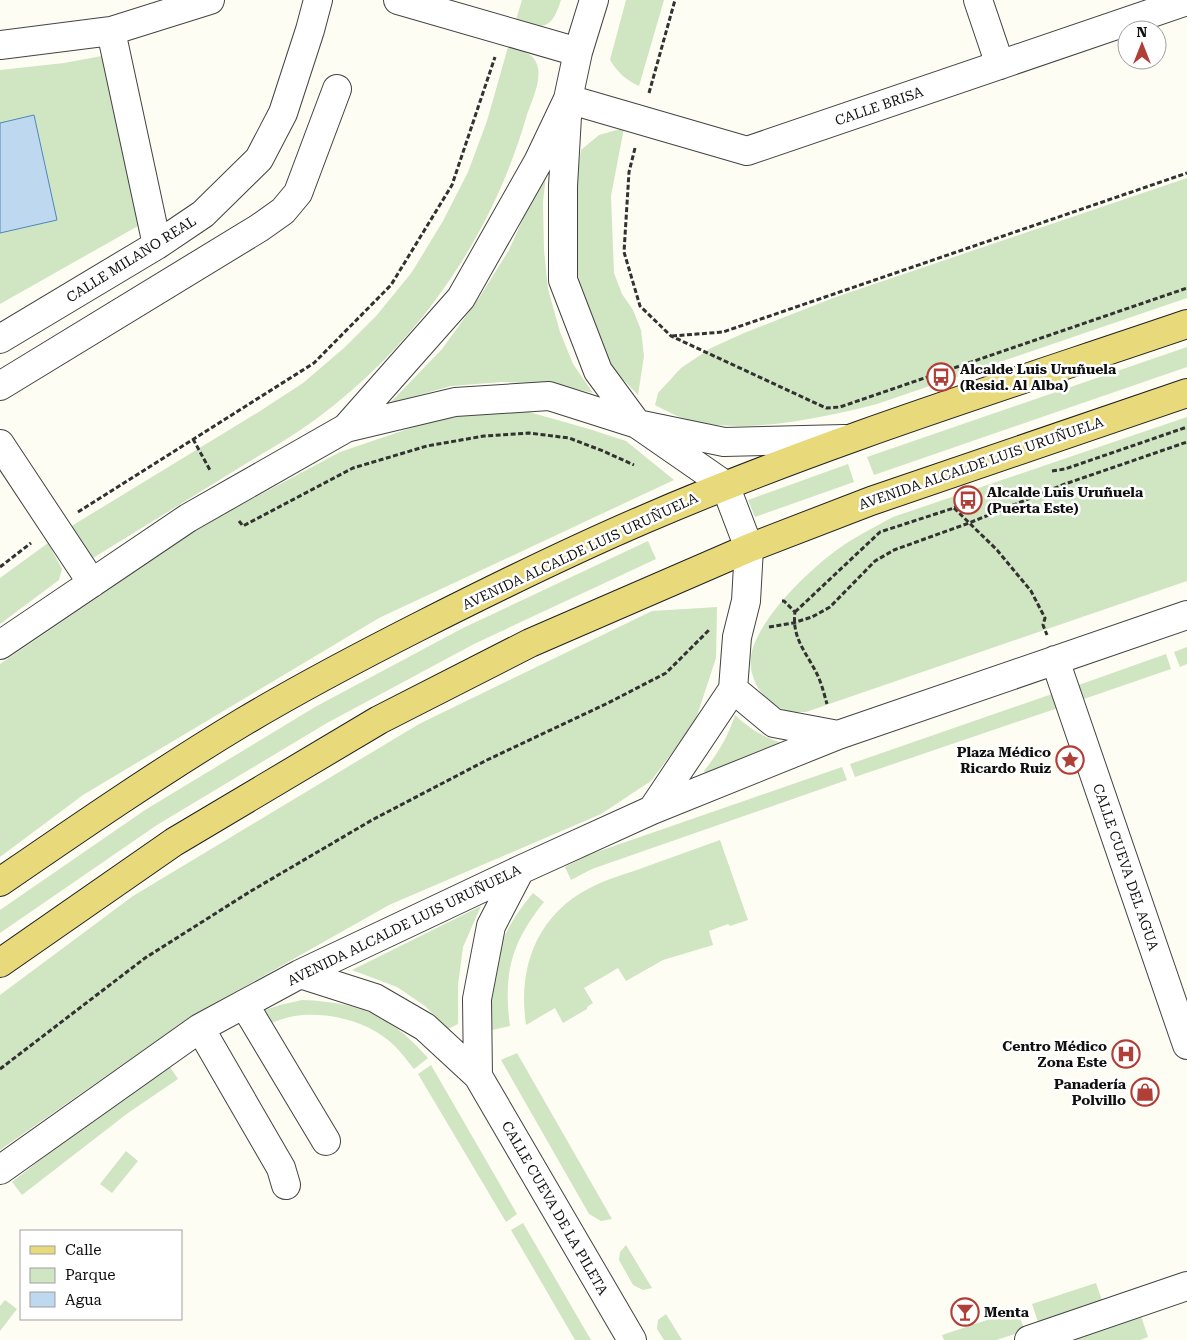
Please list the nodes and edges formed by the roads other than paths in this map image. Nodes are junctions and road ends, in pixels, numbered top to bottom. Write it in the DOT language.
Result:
graph roads {
  1 [pos="210,0"];
  2 [pos="318,0"];
  3 [pos="398,0"];
  4 [pos="594,0"];
  5 [pos="978,0"];
  6 [pos="1187,1"];
  7 [pos="111,32"];
  8 [pos="0,45"];
  9 [pos="578,52"];
  10 [pos="1000,65"];
  11 [pos="337,89"];
  12 [pos="568,99"];
  13 [pos="157,245"];
  14 [pos="1187,324"];
  15 [pos="0,339"];
  16 [pos="0,386"];
  17 [pos="1187,393"];
  18 [pos="637,424"];
  19 [pos="346,428"];
  20 [pos="850,439"];
  21 [pos="0,444"];
  22 [pos="725,486"];
  23 [pos="749,548"];
  24 [pos="92,583"];
  25 [pos="1187,615"];
  26 [pos="0,645"];
  27 [pos="1055,660"];
  28 [pos="732,688"];
  29 [pos="838,735"];
  30 [pos="652,810"];
  31 [pos="520,870"];
  32 [pos="0,882"];
  33 [pos="0,962"];
  34 [pos="300,974"];
  35 [pos="244,1004"];
  36 [pos="200,1028"];
  37 [pos="1187,1045"];
  38 [pos="478,1076"];
  39 [pos="326,1141"];
  40 [pos="0,1170"];
  41 [pos="286,1185"];
  42 [pos="1187,1286"];
  43 [pos="632,1340"];
  44 [pos="1029,1340"];
  1 -- 7 [label="street"];
  2 -- 13 [label="street, CALLE MILANO REAL"];
  3 -- 9 [label="street"];
  4 -- 9 [label="street"];
  5 -- 10 [label="street"];
  6 -- 10 [label="street, CALLE BRISA"];
  7 -- 8 [label="street"];
  7 -- 13 [label="street"];
  9 -- 12 [label="street"];
  10 -- 12 [label="street, CALLE BRISA"];
  11 -- 16 [label="street"];
  12 -- 18 [label="street"];
  12 -- 19 [label="street, AVENIDA ALCALDE LUIS URUÑUELA"];
  13 -- 15 [label="street, CALLE MILANO REAL"];
  14 -- 20 [label="main road, AVENIDA ALCALDE LUIS URUÑUELA"];
  17 -- 23 [label="main road, AVENIDA ALCALDE LUIS URUÑUELA"];
  18 -- 19 [label="street, AVENIDA ALCALDE LUIS URUÑUELA"];
  18 -- 20 [label="street, AVENIDA ALCALDE LUIS URUÑUELA"];
  18 -- 22 [label="street, AVENIDA ALCALDE LUIS URUÑUELA"];
  19 -- 24 [label="street, AVENIDA ALCALDE LUIS URUÑUELA"];
  20 -- 22 [label="main road, AVENIDA ALCALDE LUIS URUÑUELA"];
  21 -- 24 [label="street"];
  22 -- 23 [label="street"];
  22 -- 32 [label="main road, AVENIDA ALCALDE LUIS URUÑUELA"];
  23 -- 28 [label="street"];
  23 -- 33 [label="main road, AVENIDA ALCALDE LUIS URUÑUELA"];
  24 -- 26 [label="street, AVENIDA ALCALDE LUIS URUÑUELA"];
  25 -- 27 [label="street, AVENIDA ALCALDE LUIS URUÑUELA"];
  27 -- 29 [label="street, AVENIDA ALCALDE LUIS URUÑUELA"];
  27 -- 37 [label="street, CALLE CUEVA DEL AGUA"];
  28 -- 29 [label="street, AVENIDA ALCALDE LUIS URUÑUELA"];
  28 -- 30 [label="street"];
  29 -- 30 [label="street, AVENIDA ALCALDE LUIS URUÑUELA"];
  30 -- 31 [label="street, AVENIDA ALCALDE LUIS URUÑUELA"];
  31 -- 34 [label="street, AVENIDA ALCALDE LUIS URUÑUELA"];
  31 -- 38 [label="street"];
  34 -- 35 [label="street, AVENIDA ALCALDE LUIS URUÑUELA"];
  34 -- 38 [label="street"];
  35 -- 36 [label="street, AVENIDA ALCALDE LUIS URUÑUELA"];
  35 -- 39 [label="street"];
  36 -- 40 [label="street, AVENIDA ALCALDE LUIS URUÑUELA"];
  36 -- 41 [label="street"];
  38 -- 43 [label="street, CALLE CUEVA DE LA PILETA"];
  42 -- 44 [label="street"];
}
